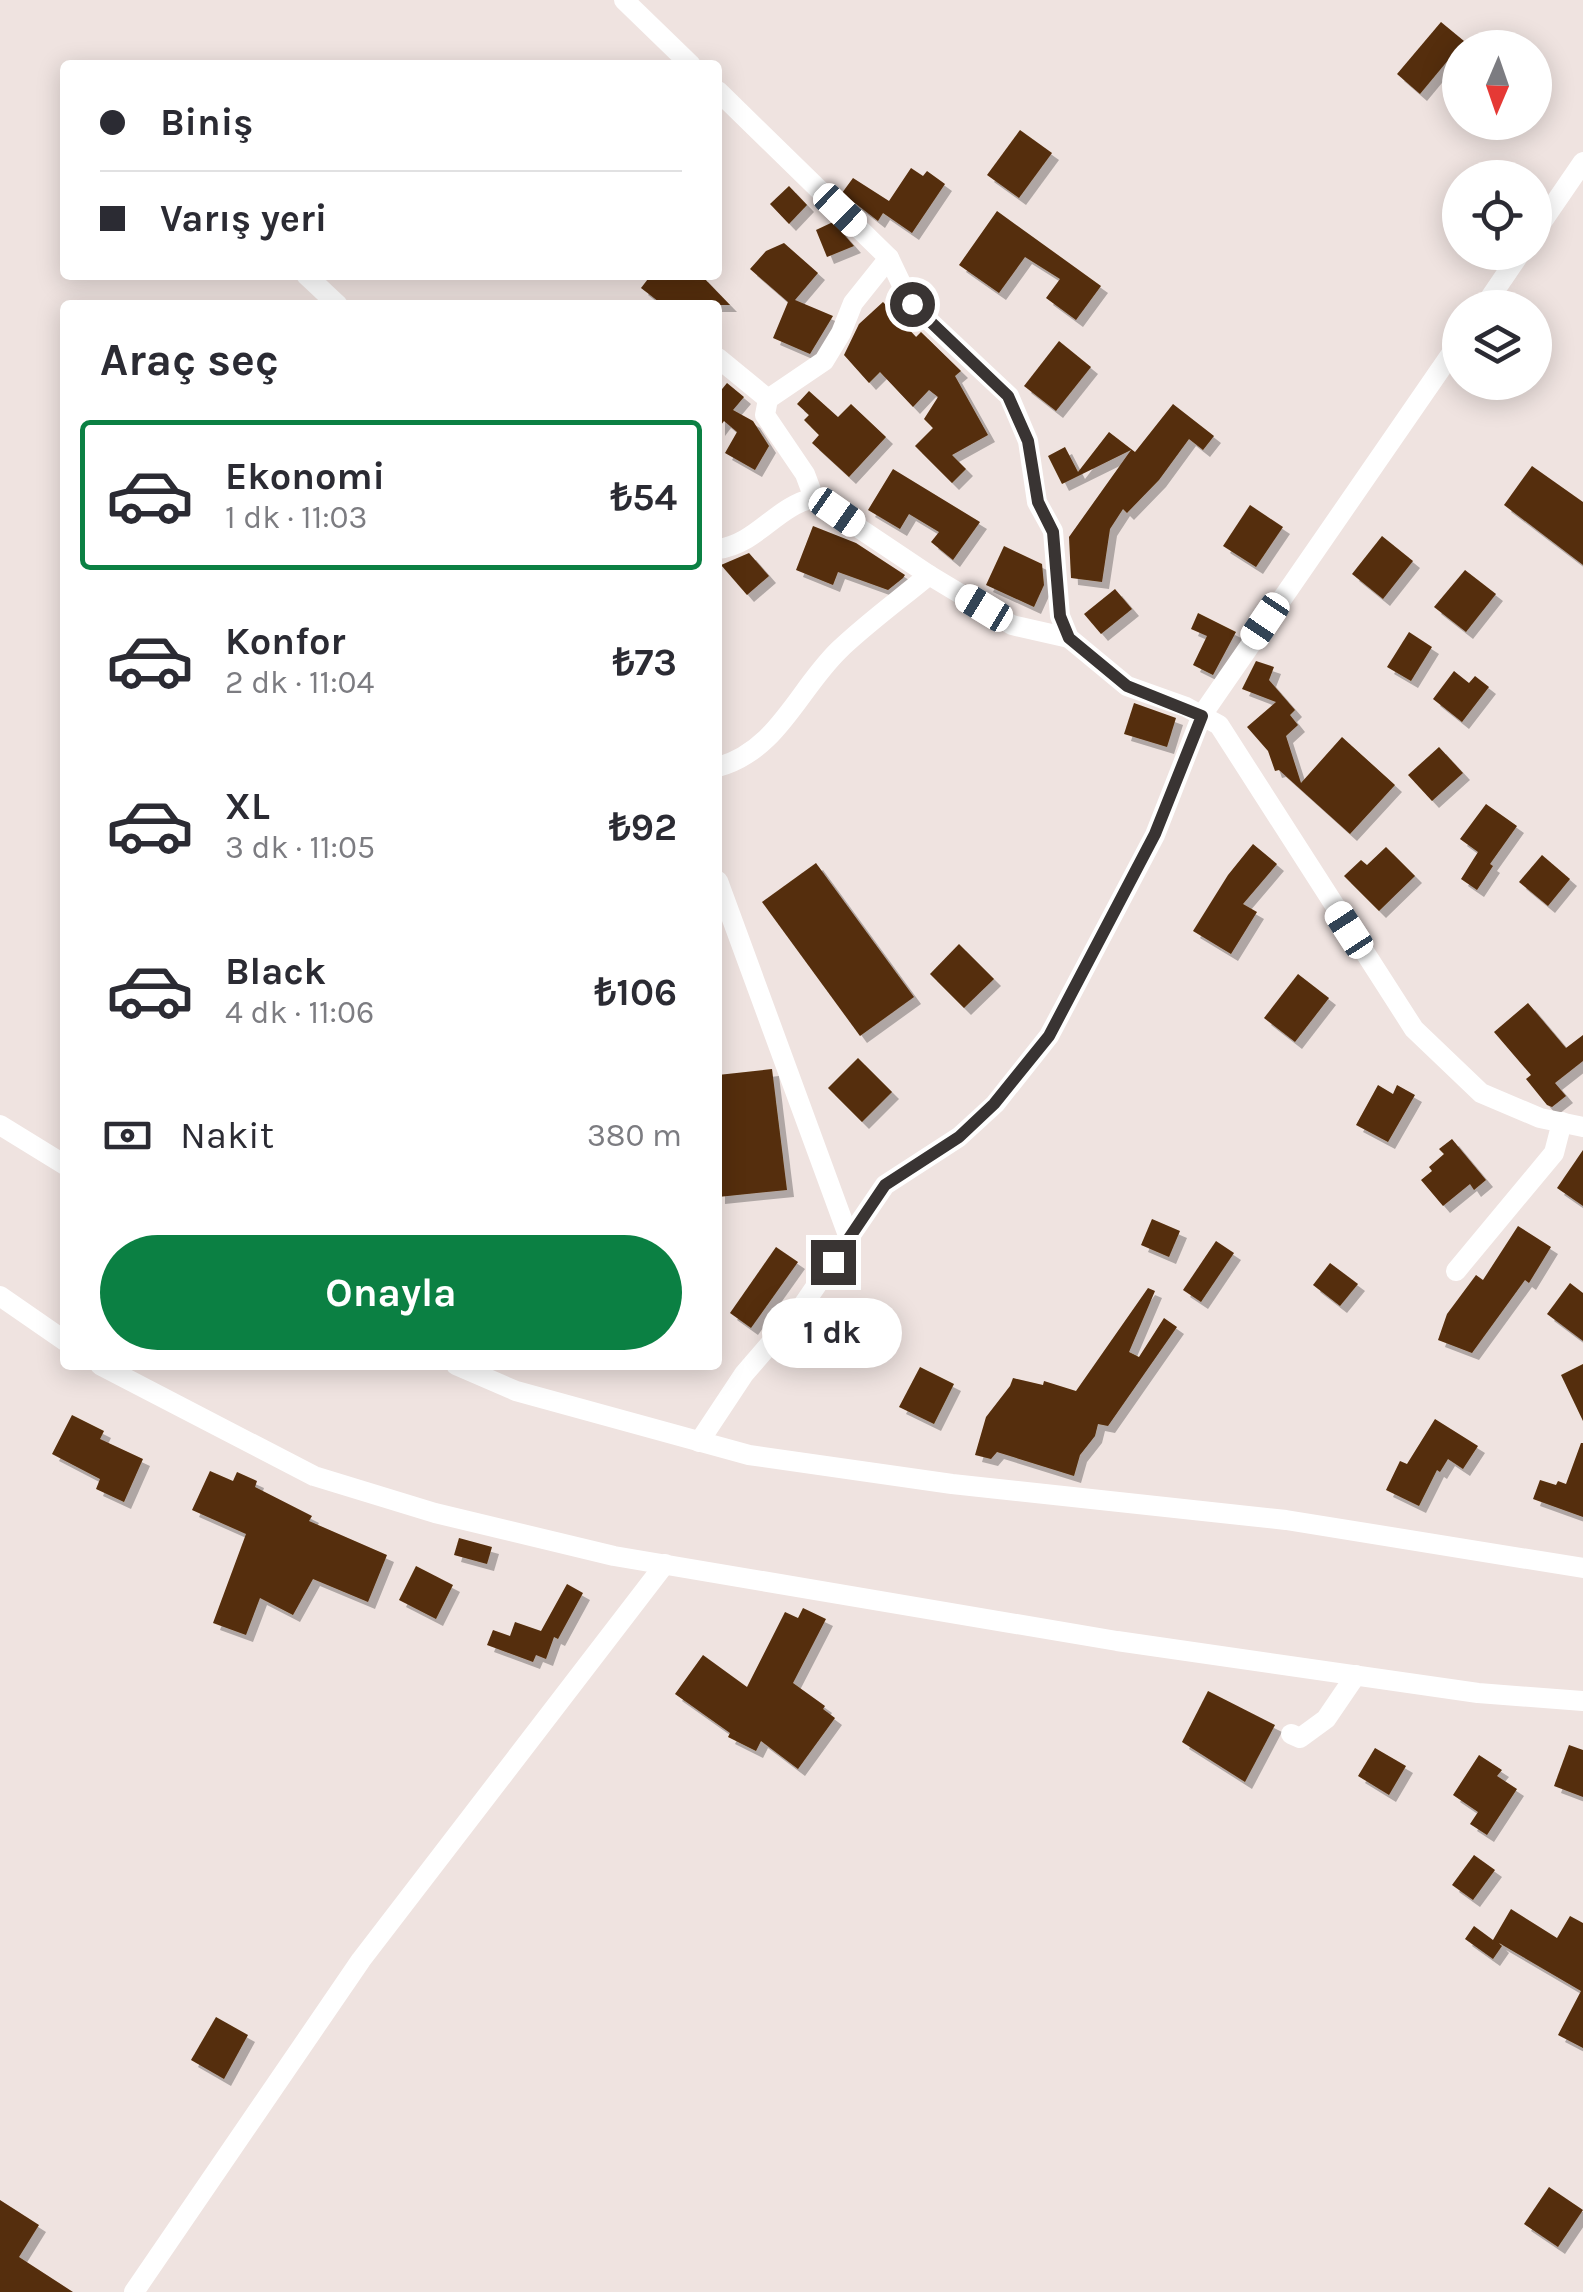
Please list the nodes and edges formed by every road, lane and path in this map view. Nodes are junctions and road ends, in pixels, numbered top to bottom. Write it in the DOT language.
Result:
graph roads {
  1 [pos="624,0"];
  2 [pos="686,60"];
  3 [pos="722,94"];
  4 [pos="1583,162"];
  5 [pos="1552,207"];
  6 [pos="890,258"];
  7 [pos="311,280"];
  8 [pos="333,300"];
  9 [pos="722,361"];
  10 [pos="1442,366"];
  11 [pos="768,398"];
  12 [pos="814,498"];
  13 [pos="722,548"];
  14 [pos="929,575"];
  15 [pos="1069,638"];
  16 [pos="1202,716"];
  17 [pos="722,766"];
  18 [pos="722,892"];
  19 [pos="0,1125"];
  20 [pos="1573,1125"];
  21 [pos="60,1161"];
  22 [pos="849,1238"];
  23 [pos="1456,1271"];
  24 [pos="0,1296"];
  25 [pos="60,1338"];
  26 [pos="110,1370"];
  27 [pos="468,1370"];
  28 [pos="699,1442"];
  29 [pos="665,1564"];
  30 [pos="1583,1568"];
  31 [pos="1356,1675"];
  32 [pos="1583,1701"];
  33 [pos="1291,1734"];
  34 [pos="134,2292"];
  1 -- 2 [label="street"];
  3 -- 6 [label="street"];
  4 -- 5 [label="street"];
  6 -- 11 [label="street"];
  6 -- 15 [label="street"];
  7 -- 8 [label="street"];
  9 -- 11 [label="street"];
  10 -- 16 [label="street"];
  11 -- 12 [label="street"];
  12 -- 13 [label="street"];
  12 -- 14 [label="street"];
  14 -- 15 [label="street"];
  14 -- 17 [label="street"];
  15 -- 16 [label="street"];
  16 -- 20 [label="street"];
  16 -- 22 [label="street"];
  18 -- 22 [label="street"];
  19 -- 21 [label="street"];
  20 -- 23 [label="street"];
  22 -- 28 [label="street"];
  24 -- 25 [label="street"];
  26 -- 29 [label="street"];
  27 -- 28 [label="street"];
  28 -- 30 [label="street"];
  29 -- 31 [label="street"];
  29 -- 34 [label="street"];
  31 -- 32 [label="street"];
  31 -- 33 [label="street"];
}
